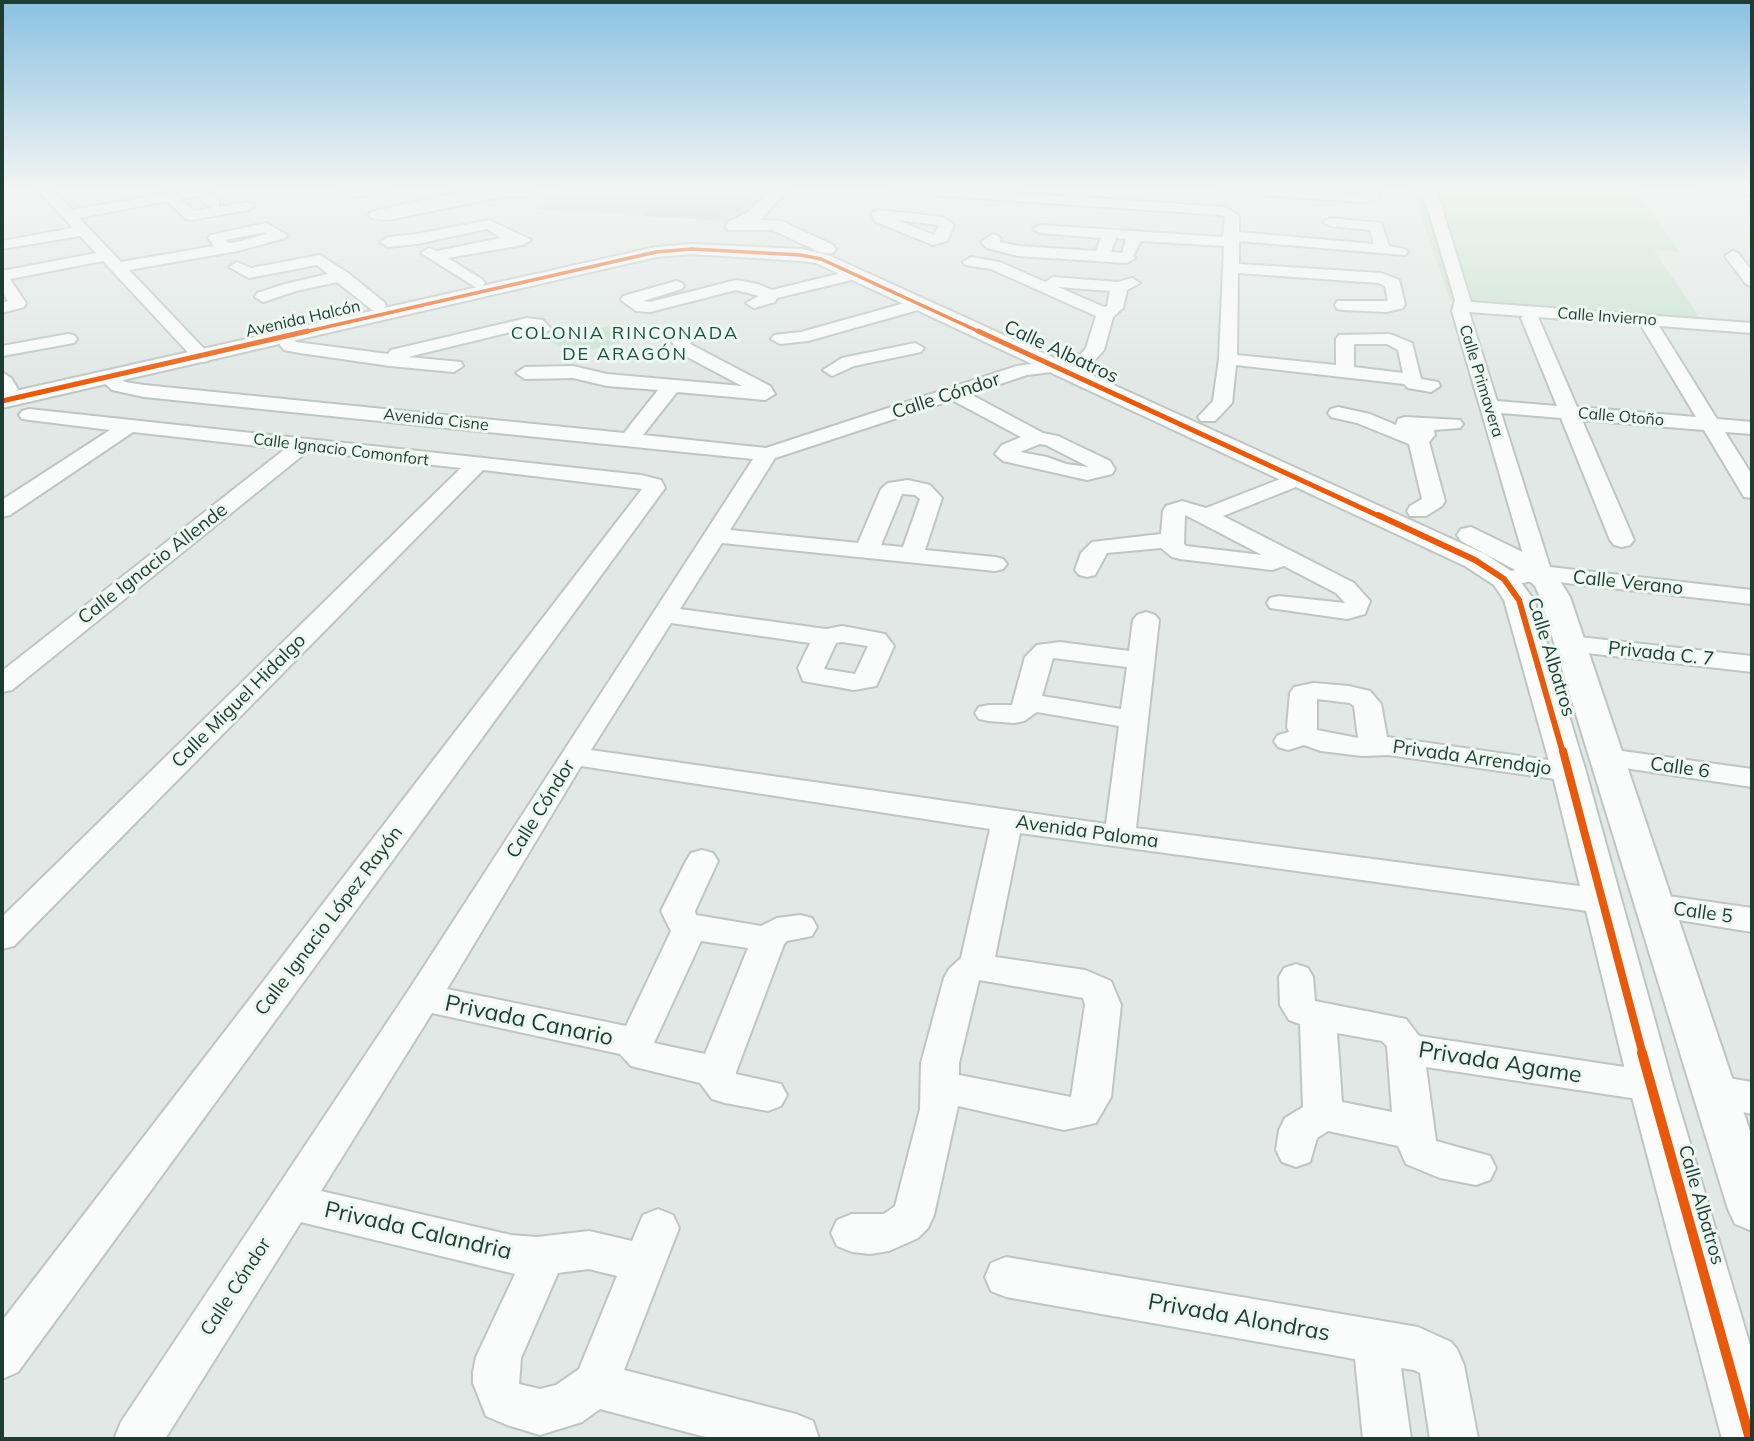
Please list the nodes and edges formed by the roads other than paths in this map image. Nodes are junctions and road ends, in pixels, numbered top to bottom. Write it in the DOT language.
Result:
graph roads {
  1 [pos="108,256"];
  2 [pos="150,256"];
  3 [pos="437,256"];
  4 [pos="620,256"];
  5 [pos="634,256"];
  6 [pos="814,256"];
  7 [pos="821,256"];
  8 [pos="1105,256"];
  9 [pos="1229,256"];
  10 [pos="1450,256"];
  11 [pos="1733,256"];
  12 [pos="1127,258"];
  13 [pos="113,261"];
  14 [pos="971,262"];
  15 [pos="237,267"];
  16 [pos="1228,268"];
  17 [pos="256,272"];
  18 [pos="855,275"];
  19 [pos="342,276"];
  20 [pos="1336,277"];
  21 [pos="2,281"];
  22 [pos="1032,281"];
  23 [pos="1752,281"];
  24 [pos="1128,282"];
  25 [pos="477,284"];
  26 [pos="676,286"];
  27 [pos="919,304"];
  28 [pos="1343,304"];
  29 [pos="378,306"];
  30 [pos="1461,306"];
  31 [pos="1325,307"];
  32 [pos="2,308"];
  33 [pos="1105,314"];
  34 [pos="1530,318"];
  35 [pos="834,327"];
  36 [pos="1651,327"];
  37 [pos="1752,328"];
  38 [pos="35,335"];
  39 [pos="690,335"];
  40 [pos="802,337"];
  41 [pos="284,338"];
  42 [pos="68,339"];
  43 [pos="780,339"];
  44 [pos="2,340"];
  45 [pos="1401,342"];
  46 [pos="1422,342"];
  47 [pos="915,348"];
  48 [pos="2,351"];
  49 [pos="198,352"];
  50 [pos="882,354"];
  51 [pos="386,359"];
  52 [pos="1228,359"];
  53 [pos="417,363"];
  54 [pos="710,363"];
  55 [pos="1068,364"];
  56 [pos="454,366"];
  57 [pos="1345,371"];
  58 [pos="525,373"];
  59 [pos="108,378"];
  60 [pos="1409,379"];
  61 [pos="643,384"];
  62 [pos="1431,386"];
  63 [pos="671,387"];
  64 [pos="3,389"];
  65 [pos="955,394"];
  66 [pos="1489,406"];
  67 [pos="1570,412"];
  68 [pos="1338,413"];
  69 [pos="29,415"];
  70 [pos="1209,417"];
  71 [pos="1453,424"];
  72 [pos="1713,425"];
  73 [pos="129,426"];
  74 [pos="1752,428"];
  75 [pos="1420,433"];
  76 [pos="1038,438"];
  77 [pos="629,440"];
  78 [pos="303,445"];
  79 [pos="767,454"];
  80 [pos="476,466"];
  81 [pos="1298,478"];
  82 [pos="653,485"];
  83 [pos="1752,492"];
  84 [pos="2,510"];
  85 [pos="1419,511"];
  86 [pos="1205,516"];
  87 [pos="715,535"];
  88 [pos="1172,540"];
  89 [pos="1622,540"];
  90 [pos="867,550"];
  91 [pos="912,555"];
  92 [pos="1278,560"];
  93 [pos="995,564"];
  94 [pos="1087,570"];
  95 [pos="1540,573"];
  96 [pos="1504,579"];
  97 [pos="1752,597"];
  98 [pos="665,615"];
  99 [pos="1146,620"];
  100 [pos="826,637"];
  101 [pos="1570,644"];
  102 [pos="1141,661"];
  103 [pos="1752,664"];
  104 [pos="2,684"];
  105 [pos="1028,702"];
  106 [pos="989,713"];
  107 [pos="1134,720"];
  108 [pos="1374,746"];
  109 [pos="573,756"];
  110 [pos="1608,758"];
  111 [pos="1569,772"];
  112 [pos="1752,778"];
  113 [pos="1007,821"];
  114 [pos="1120,836"];
  115 [pos="702,861"];
  116 [pos="1602,901"];
  117 [pos="1654,906"];
  118 [pos="1752,920"];
  119 [pos="690,927"];
  120 [pos="2,937"];
  121 [pos="976,967"];
  122 [pos="1296,978"];
  123 [pos="423,998"];
  124 [pos="1318,1016"];
  125 [pos="636,1043"];
  126 [pos="1406,1049"];
  127 [pos="717,1072"];
  128 [pos="939,1086"];
  129 [pos="1651,1086"];
  130 [pos="768,1095"];
  131 [pos="1734,1096"];
  132 [pos="1323,1114"];
  133 [pos="1413,1133"];
  134 [pos="1296,1150"];
  135 [pos="1476,1168"];
  136 [pos="291,1202"];
  137 [pos="1752,1209"];
  138 [pos="852,1233"];
  139 [pos="545,1255"];
  140 [pos="1006,1277"];
  141 [pos="1375,1342"];
  142 [pos="2,1357"];
  143 [pos="595,1385"];
  144 [pos="796,1438"];
  145 [pos="138,1439"];
  146 [pos="1387,1439"];
  147 [pos="1454,1439"];
  148 [pos="1751,1439"];
  1 -- 13 [label="street"];
  2 -- 13 [label="street"];
  3 -- 25 [label="street"];
  4 -- 25 [label="street, Avenida Halcón"];
  5 -- 41 [label="street, Avenida Halcón"];
  6 -- 18 [label="street, Calle Albatros"];
  7 -- 55 [label="street, Calle Albatros"];
  8 -- 12 [label="street"];
  9 -- 16 [label="street"];
  10 -- 30 [label="street, Calle Primavera"];
  11 -- 23 [label="street"];
  12 -- 24 [label="street"];
  13 -- 21 [label="street"];
  13 -- 49 [label="street"];
  14 -- 22 [label="street"];
  15 -- 17 [label="street"];
  16 -- 20 [label="street"];
  16 -- 52 [label="street"];
  17 -- 19 [label="street"];
  17 -- 19 [label="street"];
  18 -- 26 [label="street"];
  18 -- 27 [label="street, Calle Albatros"];
  19 -- 29 [label="street"];
  20 -- 28 [label="street"];
  20 -- 28 [label="street"];
  21 -- 32 [label="street"];
  22 -- 24 [label="street"];
  22 -- 33 [label="street"];
  24 -- 33 [label="street"];
  25 -- 29 [label="street, Avenida Halcón"];
  27 -- 35 [label="street"];
  27 -- 55 [label="street, Calle Albatros"];
  28 -- 31 [label="street"];
  29 -- 49 [label="street, Avenida Halcón"];
  30 -- 37 [label="street, Calle Invierno"];
  30 -- 66 [label="street, Calle Primavera"];
  33 -- 55 [label="street"];
  34 -- 67 [label="street"];
  35 -- 40 [label="street"];
  35 -- 50 [label="street"];
  36 -- 72 [label="street"];
  38 -- 42 [label="street"];
  38 -- 44 [label="street"];
  38 -- 48 [label="street"];
  39 -- 54 [label="street"];
  40 -- 43 [label="street"];
  40 -- 50 [label="street"];
  41 -- 49 [label="street, Avenida Halcón"];
  41 -- 51 [label="street"];
  45 -- 46 [label="street"];
  45 -- 57 [label="street"];
  45 -- 60 [label="street"];
  47 -- 50 [label="street"];
  49 -- 59 [label="street, Avenida Halcón"];
  49 -- 64 [label="street, Avenida Halcón"];
  51 -- 53 [label="street"];
  51 -- 53 [label="street"];
  52 -- 57 [label="street"];
  52 -- 70 [label="street"];
  53 -- 56 [label="street"];
  54 -- 61 [label="street"];
  54 -- 63 [label="street"];
  55 -- 65 [label="street, Calle Cóndor"];
  55 -- 70 [label="street, Calle Albatros"];
  55 -- 81 [label="street, Calle Albatros"];
  57 -- 60 [label="street"];
  58 -- 61 [label="street"];
  59 -- 64 [label="street, Avenida Halcón"];
  59 -- 77 [label="street, Avenida Cisne"];
  60 -- 62 [label="street"];
  61 -- 63 [label="street"];
  63 -- 77 [label="street"];
  65 -- 76 [label="street"];
  65 -- 79 [label="street, Calle Cóndor"];
  66 -- 67 [label="street, Calle Otoño"];
  66 -- 95 [label="street, Calle Primavera"];
  67 -- 72 [label="street, Calle Otoño"];
  67 -- 89 [label="street"];
  68 -- 75 [label="street"];
  69 -- 73 [label="street, Calle Ignacio Comonfort"];
  70 -- 85 [label="street, Calle Albatros"];
  71 -- 75 [label="street"];
  72 -- 74 [label="street, Calle Otoño"];
  72 -- 83 [label="street"];
  73 -- 78 [label="street, Calle Ignacio Comonfort"];
  73 -- 84 [label="street"];
  75 -- 85 [label="street"];
  77 -- 79 [label="street, Avenida Cisne"];
  78 -- 80 [label="street, Calle Ignacio Comonfort"];
  78 -- 104 [label="street, Calle Ignacio Allende"];
  79 -- 87 [label="street, Calle Cóndor"];
  80 -- 82 [label="street, Calle Ignacio Comonfort"];
  80 -- 120 [label="street, Calle Miguel Hidalgo"];
  81 -- 86 [label="street"];
  81 -- 96 [label="street, Calle Albatros"];
  82 -- 142 [label="street, Calle Ignacio López Rayón"];
  85 -- 95 [label="street, Calle Albatros"];
  86 -- 88 [label="street"];
  86 -- 92 [label="street"];
  87 -- 90 [label="street"];
  87 -- 98 [label="street, Calle Cóndor"];
  88 -- 92 [label="street"];
  88 -- 94 [label="street"];
  90 -- 91 [label="street"];
  90 -- 91 [label="street"];
  91 -- 93 [label="street"];
  92 -- 92 [label="street"];
  95 -- 96 [label="street, Calle Verano"];
  95 -- 97 [label="street, Calle Verano"];
  95 -- 101 [label="street, Calle Albatros"];
  96 -- 111 [label="street, Calle Albatros"];
  98 -- 100 [label="street"];
  98 -- 109 [label="street, Calle Cóndor"];
  99 -- 102 [label="street"];
  101 -- 103 [label="street, Privada C. 7"];
  101 -- 110 [label="street, Calle Albatros"];
  102 -- 105 [label="street"];
  102 -- 107 [label="street"];
  105 -- 106 [label="street"];
  105 -- 107 [label="street"];
  107 -- 114 [label="street"];
  108 -- 108 [label="street, Privada Arrendajo"];
  108 -- 111 [label="street, Privada Arrendajo"];
  109 -- 113 [label="street, Avenida Paloma"];
  109 -- 123 [label="street, Calle Cóndor"];
  110 -- 112 [label="street, Calle 6"];
  110 -- 117 [label="street, Calle Albatros"];
  111 -- 116 [label="street, Calle Albatros"];
  113 -- 114 [label="street, Avenida Paloma"];
  113 -- 121 [label="street"];
  114 -- 116 [label="street, Avenida Paloma"];
  115 -- 119 [label="street"];
  116 -- 129 [label="street, Calle Albatros"];
  117 -- 118 [label="street, Calle 5"];
  117 -- 131 [label="street, Calle Albatros"];
  119 -- 125 [label="street, Privada Canario"];
  119 -- 127 [label="street"];
  121 -- 128 [label="street"];
  121 -- 128 [label="street"];
  122 -- 124 [label="street"];
  123 -- 125 [label="street, Privada Canario"];
  123 -- 136 [label="street, Calle Cóndor"];
  124 -- 126 [label="street, Privada Agame"];
  124 -- 132 [label="street"];
  125 -- 127 [label="street, Privada Canario"];
  126 -- 129 [label="street, Privada Agame"];
  126 -- 133 [label="street"];
  127 -- 130 [label="street, Privada Canario"];
  128 -- 138 [label="street"];
  129 -- 148 [label="street, Calle Albatros"];
  131 -- 137 [label="street, Calle Albatros"];
  132 -- 133 [label="street"];
  132 -- 134 [label="street"];
  133 -- 135 [label="street"];
  136 -- 139 [label="street, Privada Calandria"];
  136 -- 145 [label="street, Calle Cóndor"];
  139 -- 143 [label="street, Privada Calandria"];
  139 -- 143 [label="street"];
  140 -- 141 [label="street, Privada Alondras"];
  141 -- 146 [label="street"];
  141 -- 147 [label="street, Privada Alondras"];
  143 -- 144 [label="street"];
}
